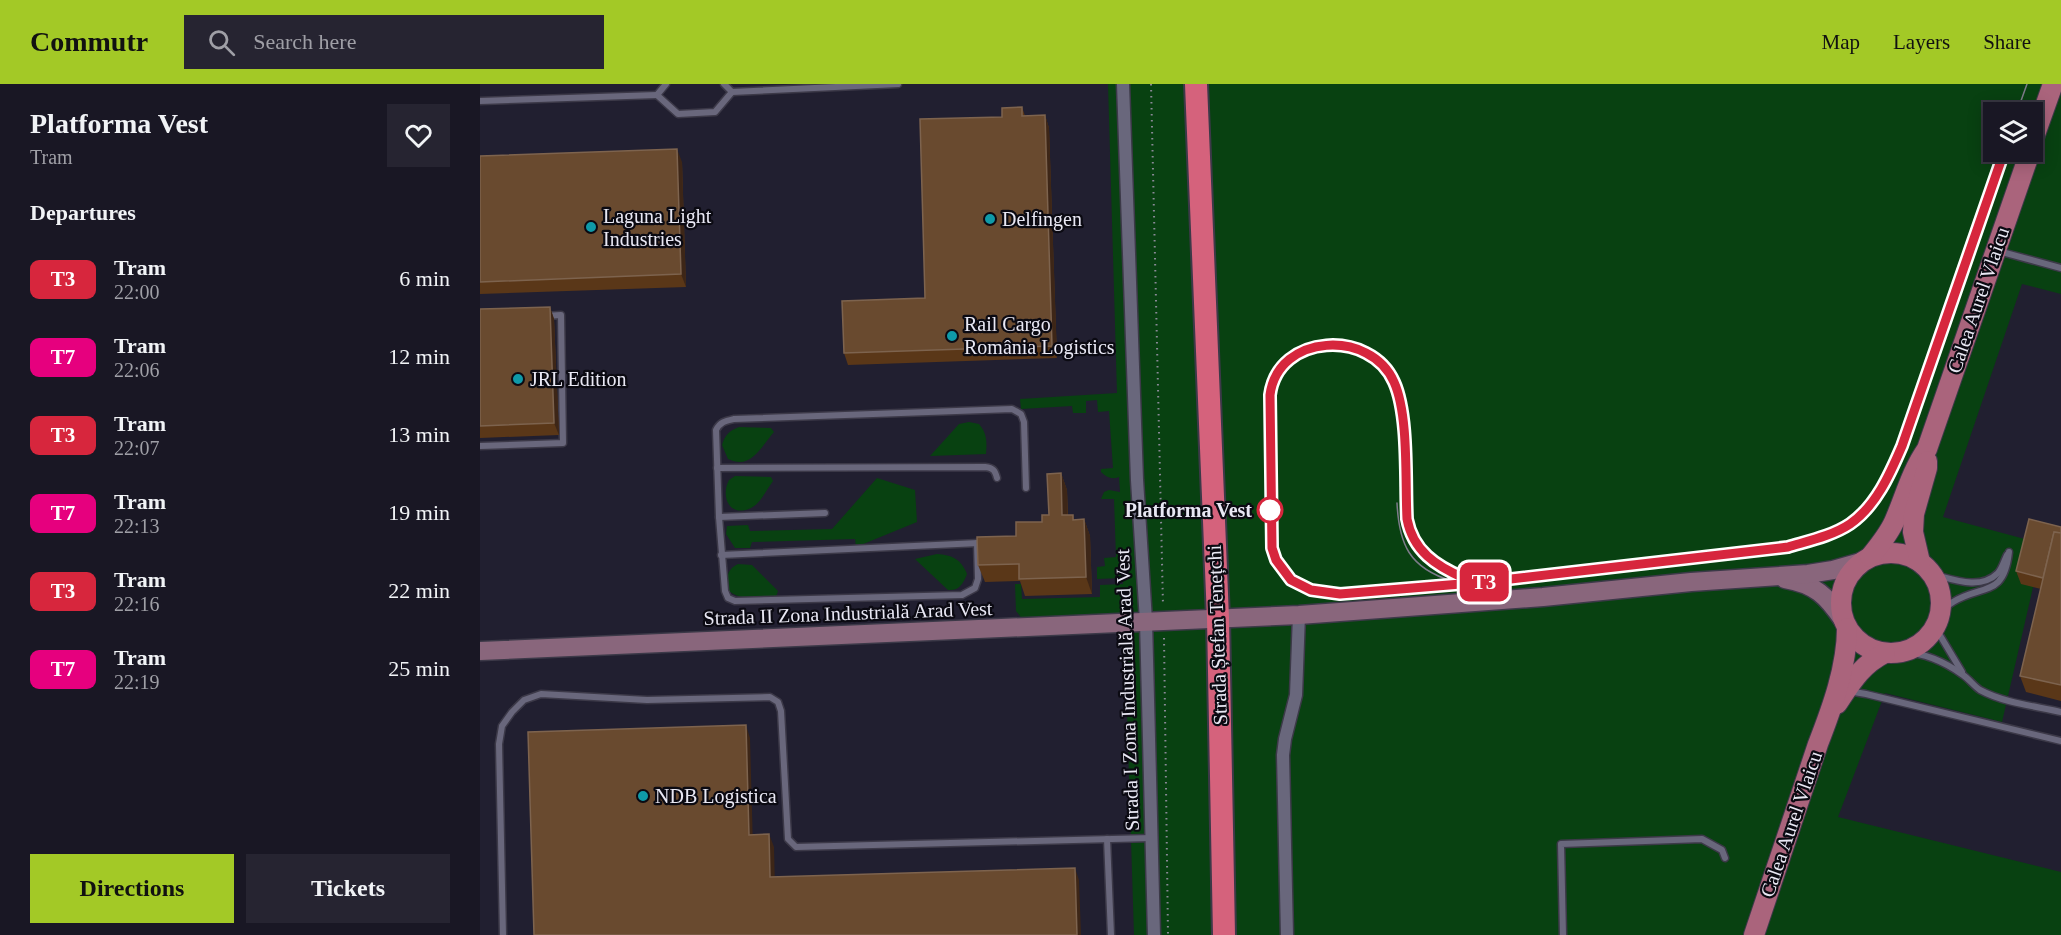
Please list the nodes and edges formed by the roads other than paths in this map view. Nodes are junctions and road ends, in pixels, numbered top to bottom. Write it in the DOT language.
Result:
graph roads {
  1 [pos="666,84"];
  2 [pos="724,84"];
  3 [pos="898,84"];
  4 [pos="1122,84"];
  5 [pos="1197,84"];
  6 [pos="2053,84"];
  7 [pos="732,92"];
  8 [pos="657,95"];
  9 [pos="480,101"];
  10 [pos="2043,112"];
  11 [pos="2026,162"];
  12 [pos="1995,250"];
  13 [pos="2061,268"];
  14 [pos="538,316"];
  15 [pos="480,446"];
  16 [pos="1927,449"];
  17 [pos="717,468"];
  18 [pos="997,478"];
  19 [pos="1026,488"];
  20 [pos="825,513"];
  21 [pos="719,517"];
  22 [pos="977,543"];
  23 [pos="988,543"];
  24 [pos="722,555"];
  25 [pos="1865,560"];
  26 [pos="1926,568"];
  27 [pos="1763,576"];
  28 [pos="1299,615"];
  29 [pos="1218,618"];
  30 [pos="1155,620"];
  31 [pos="1937,621"];
  32 [pos="1845,624"];
  33 [pos="480,651"];
  34 [pos="1894,653"];
  35 [pos="1964,675"];
  36 [pos="1846,691"];
  37 [pos="2061,712"];
  38 [pos="1830,714"];
  39 [pos="2061,741"];
  40 [pos="1151,838"];
  41 [pos="1107,839"];
  42 [pos="1725,858"];
  43 [pos="502,935"];
  44 [pos="1111,935"];
  45 [pos="1154,935"];
  46 [pos="1224,935"];
  47 [pos="1287,935"];
  48 [pos="1563,935"];
  49 [pos="1754,935"];
  1 -- 8 [label="lane"];
  2 -- 7 [label="lane"];
  3 -- 7 [label="lane"];
  4 -- 30 [label="street, Strada I Zona Industrială Arad Vest"];
  5 -- 29 [label="highway, Strada Ștefan Tenețchi"];
  6 -- 10 [label="main road"];
  7 -- 8 [label="lane"];
  8 -- 9 [label="lane"];
  11 -- 12 [label="main road, Calea Aurel Vlaicu"];
  12 -- 13 [label="lane"];
  12 -- 16 [label="main road, Calea Aurel Vlaicu"];
  14 -- 15 [label="lane"];
  16 -- 25 [label="main road, Calea Aurel Vlaicu"];
  16 -- 26 [label="main road, Calea Aurel Vlaicu"];
  17 -- 18 [label="lane"];
  17 -- 19 [label="lane"];
  17 -- 21 [label="lane"];
  20 -- 21 [label="lane"];
  21 -- 24 [label="lane"];
  22 -- 23 [label="lane"];
  22 -- 24 [label="lane"];
  22 -- 24 [label="lane"];
  25 -- 26 [label="main road"];
  25 -- 27 [label="street"];
  25 -- 32 [label="main road, Calea Aurel Vlaicu"];
  26 -- 31 [label="main road, Calea Aurel Vlaicu"];
  26 -- 31 [label="lane"];
  27 -- 28 [label="street, Strada II Zona Industrială Arad Vest"];
  27 -- 32 [label="street"];
  28 -- 29 [label="street, Strada II Zona Industrială Arad Vest"];
  28 -- 47 [label="street"];
  29 -- 30 [label="street, Strada II Zona Industrială Arad Vest"];
  29 -- 46 [label="highway, Strada Ștefan Tenețchi"];
  30 -- 33 [label="street, Strada II Zona Industrială Arad Vest"];
  30 -- 40 [label="street, Strada I Zona Industrială Arad Vest"];
  31 -- 34 [label="main road, Calea Aurel Vlaicu"];
  31 -- 35 [label="lane"];
  32 -- 34 [label="main road"];
  32 -- 38 [label="main road, Calea Aurel Vlaicu"];
  34 -- 35 [label="lane"];
  34 -- 36 [label="main road, Calea Aurel Vlaicu"];
  35 -- 37 [label="lane"];
  36 -- 38 [label="main road, Calea Aurel Vlaicu"];
  36 -- 39 [label="lane"];
  38 -- 49 [label="main road, Calea Aurel Vlaicu"];
  40 -- 41 [label="lane"];
  40 -- 45 [label="street, Strada I Zona Industrială Arad Vest"];
  41 -- 43 [label="lane"];
  41 -- 44 [label="lane"];
  42 -- 48 [label="lane"];
}
